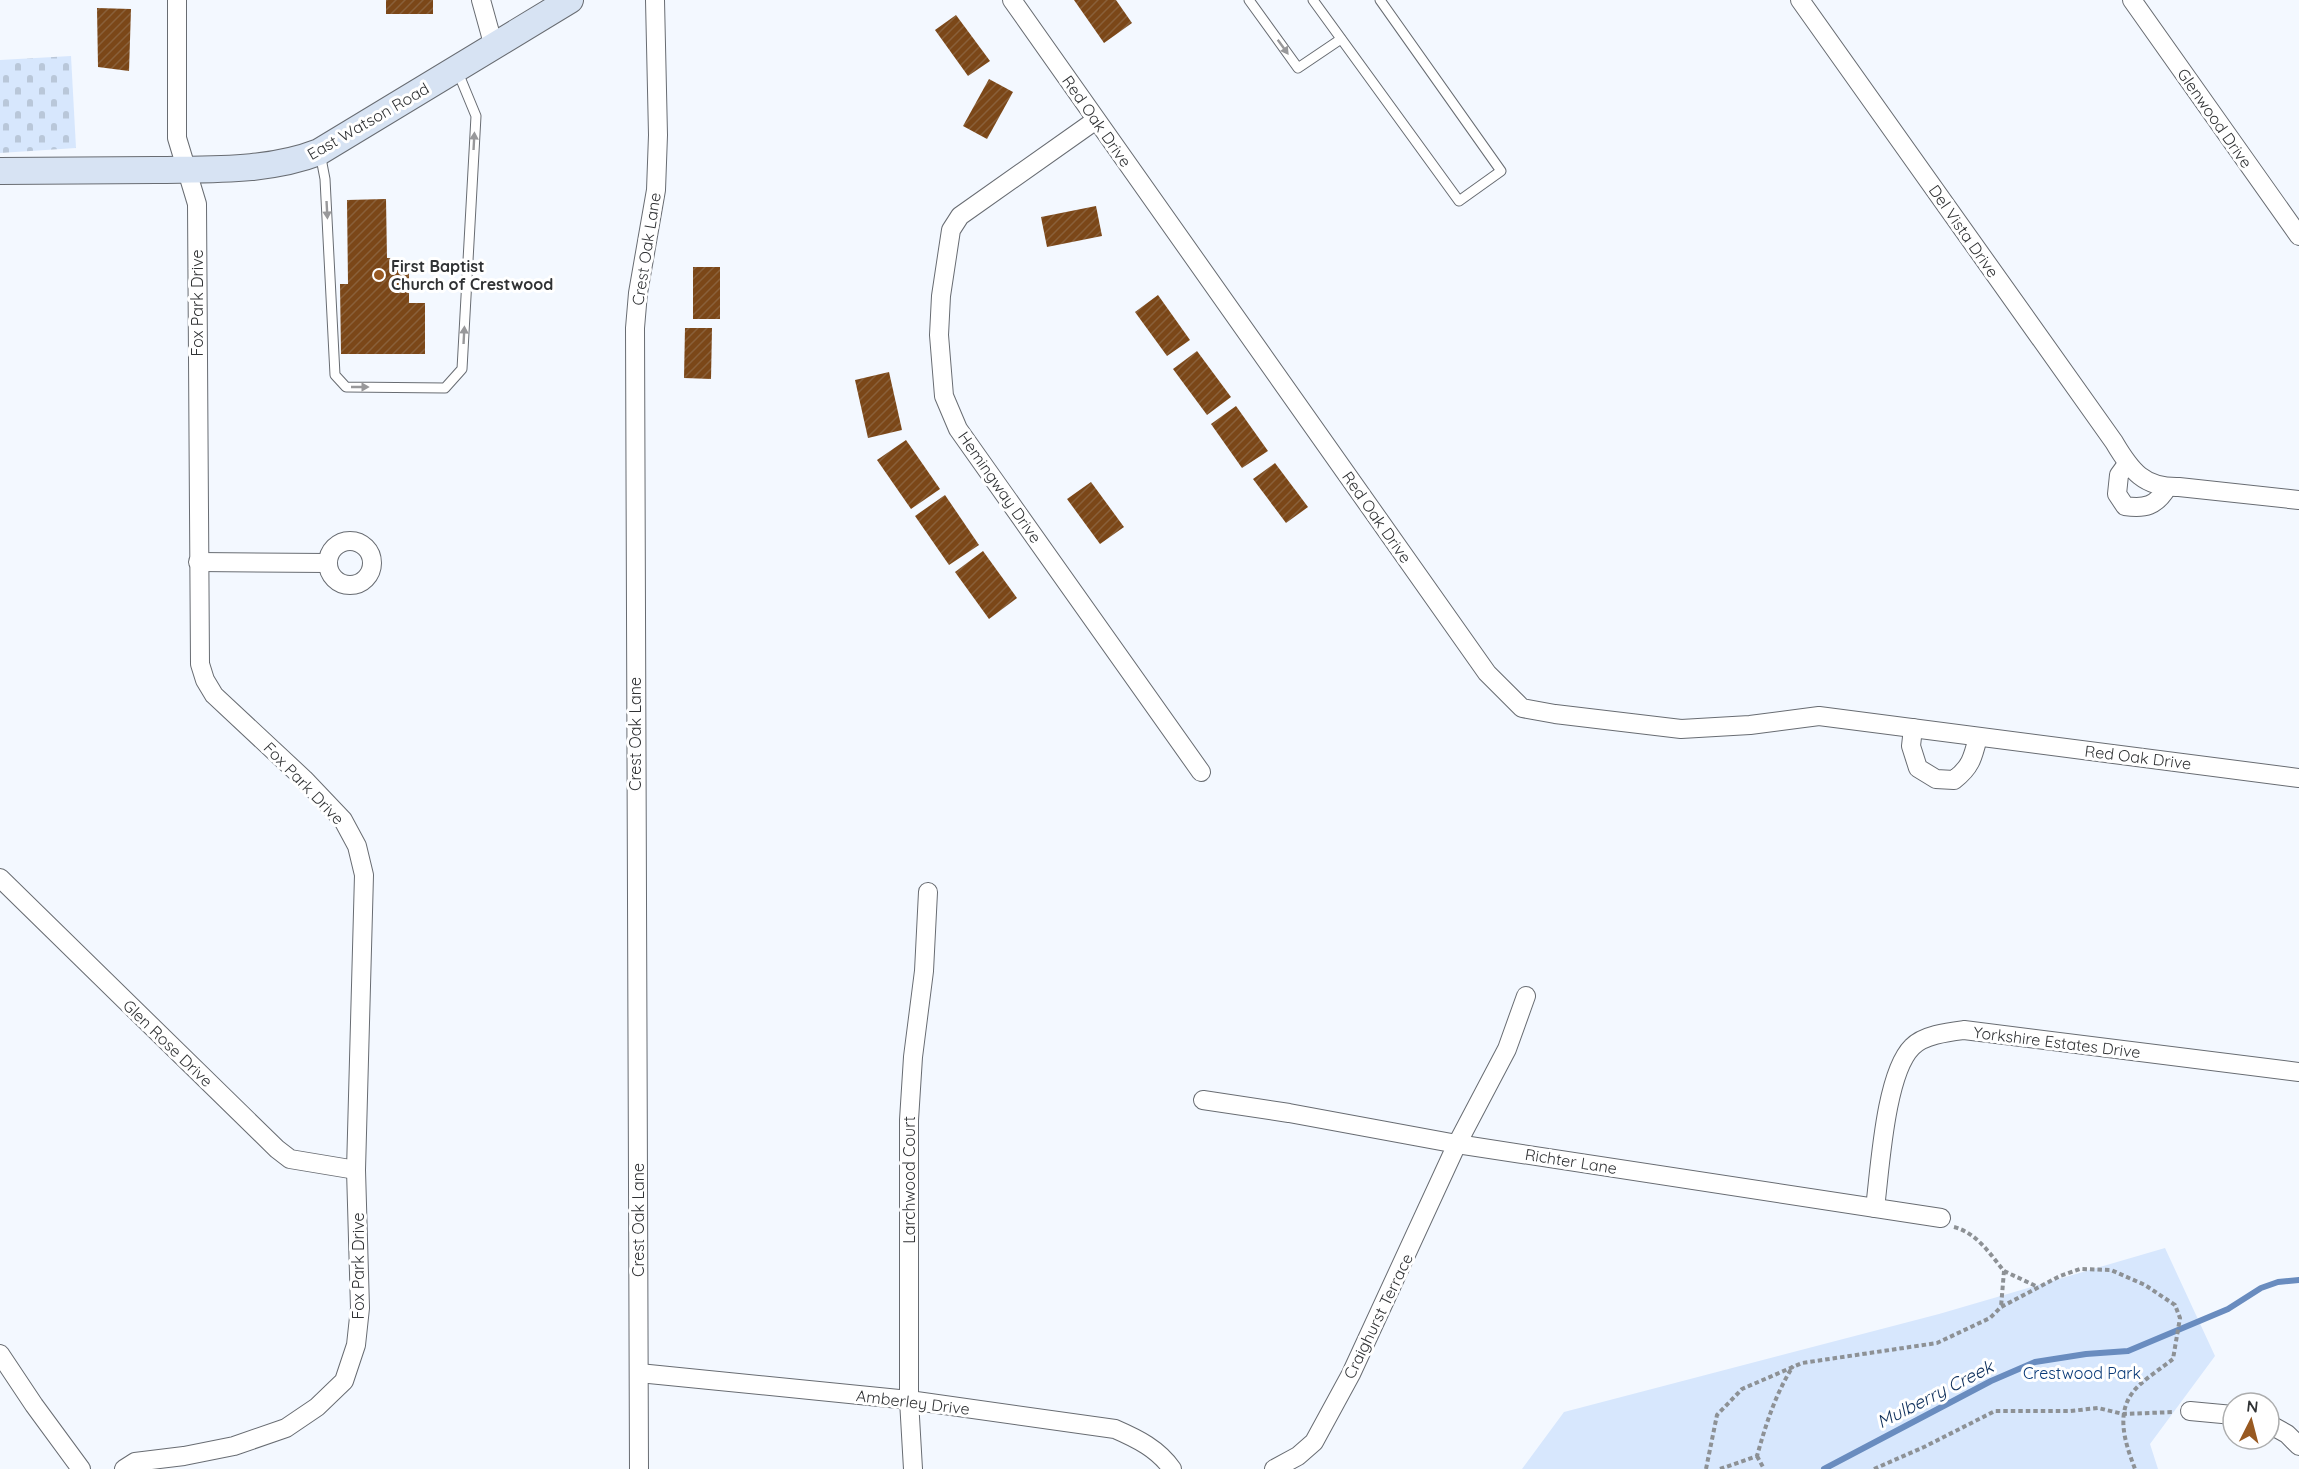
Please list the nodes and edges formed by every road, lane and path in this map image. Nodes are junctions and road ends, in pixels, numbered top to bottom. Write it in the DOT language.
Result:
graph roads {
  1 [pos="177,0"];
  2 [pos="481,0"];
  3 [pos="570,0"];
  4 [pos="655,0"];
  5 [pos="1011,0"];
  6 [pos="1249,0"];
  7 [pos="1313,0"];
  8 [pos="1380,0"];
  9 [pos="1800,0"];
  10 [pos="2132,0"];
  11 [pos="1341,39"];
  12 [pos="494,47"];
  13 [pos="457,70"];
  14 [pos="1096,120"];
  15 [pos="319,152"];
  16 [pos="186,170"];
  17 [pos="0,171"];
  18 [pos="2299,236"];
  19 [pos="2127,464"];
  20 [pos="2167,488"];
  21 [pos="2299,500"];
  22 [pos="198,562"];
  23 [pos="327,563"];
  24 [pos="1913,728"];
  25 [pos="1978,737"];
  26 [pos="1201,772"];
  27 [pos="2299,778"];
  28 [pos="0,878"];
  29 [pos="928,892"];
  30 [pos="1526,996"];
  31 [pos="2299,1072"];
  32 [pos="1203,1100"];
  33 [pos="1457,1144"];
  34 [pos="356,1170"];
  35 [pos="1875,1208"];
  36 [pos="1941,1218"];
  37 [pos="2004,1271"];
  38 [pos="2038,1288"];
  39 [pos="2001,1307"];
  40 [pos="0,1354"];
  41 [pos="1793,1365"];
  42 [pos="639,1373"];
  43 [pos="909,1400"];
  44 [pos="2190,1411"];
  45 [pos="2123,1414"];
  46 [pos="2221,1414"];
  47 [pos="2281,1430"];
  48 [pos="2299,1446"];
  49 [pos="1757,1456"];
  50 [pos="81,1469"];
  51 [pos="124,1469"];
  52 [pos="639,1469"];
  53 [pos="913,1469"];
  54 [pos="1172,1469"];
  55 [pos="1274,1469"];
  56 [pos="1706,1469"];
  57 [pos="1720,1469"];
  58 [pos="1764,1469"];
  59 [pos="1874,1469"];
  60 [pos="2135,1469"];
  1 -- 16 [label="street, Fox Park Drive"];
  2 -- 12 [label="street"];
  3 -- 12 [label="street, East Watson Road"];
  4 -- 42 [label="street, Crest Oak Lane"];
  5 -- 14 [label="street, Red Oak Drive"];
  6 -- 11 [label="lane, one-way"];
  7 -- 11 [label="lane"];
  8 -- 11 [label="lane"];
  9 -- 19 [label="street, Del Vista Drive"];
  10 -- 18 [label="street, Glenwood Drive"];
  12 -- 13 [label="street, East Watson Road"];
  13 -- 15 [label="street, East Watson Road"];
  15 -- 13 [label="lane, one-way"];
  14 -- 24 [label="street, Red Oak Drive"];
  14 -- 26 [label="street, Hemingway Drive"];
  15 -- 16 [label="street, East Watson Road"];
  16 -- 17 [label="street, East Watson Road"];
  16 -- 22 [label="street, Fox Park Drive"];
  19 -- 20 [label="street, Del Vista Drive"];
  19 -- 20 [label="street"];
  20 -- 21 [label="street, Del Vista Drive"];
  22 -- 23 [label="street"];
  22 -- 34 [label="street, Fox Park Drive"];
  24 -- 25 [label="street, Red Oak Drive"];
  24 -- 25 [label="street"];
  25 -- 27 [label="street, Red Oak Drive"];
  28 -- 34 [label="street, Glen Rose Drive"];
  29 -- 43 [label="street, Larchwood Court"];
  30 -- 33 [label="street, Craighurst Terrace"];
  31 -- 35 [label="street, Yorkshire Estates Drive"];
  32 -- 33 [label="street, Richter Lane"];
  33 -- 35 [label="street, Richter Lane"];
  33 -- 55 [label="street, Craighurst Terrace"];
  34 -- 51 [label="street, Fox Park Drive"];
  35 -- 36 [label="street, Richter Lane"];
  36 -- 37 [label="path"];
  37 -- 38 [label="path"];
  37 -- 39 [label="path"];
  38 -- 39 [label="path"];
  38 -- 45 [label="path"];
  39 -- 41 [label="path"];
  40 -- 50 [label="street"];
  41 -- 49 [label="path"];
  41 -- 56 [label="path"];
  42 -- 43 [label="street, Amberley Drive"];
  42 -- 52 [label="street, Crest Oak Lane"];
  43 -- 53 [label="street, Larchwood Court"];
  43 -- 54 [label="street, Amberley Drive"];
  44 -- 45 [label="path"];
  44 -- 46 [label="street"];
  45 -- 59 [label="path"];
  45 -- 60 [label="path"];
  47 -- 48 [label="street"];
  49 -- 57 [label="path"];
  49 -- 58 [label="path"];
}
